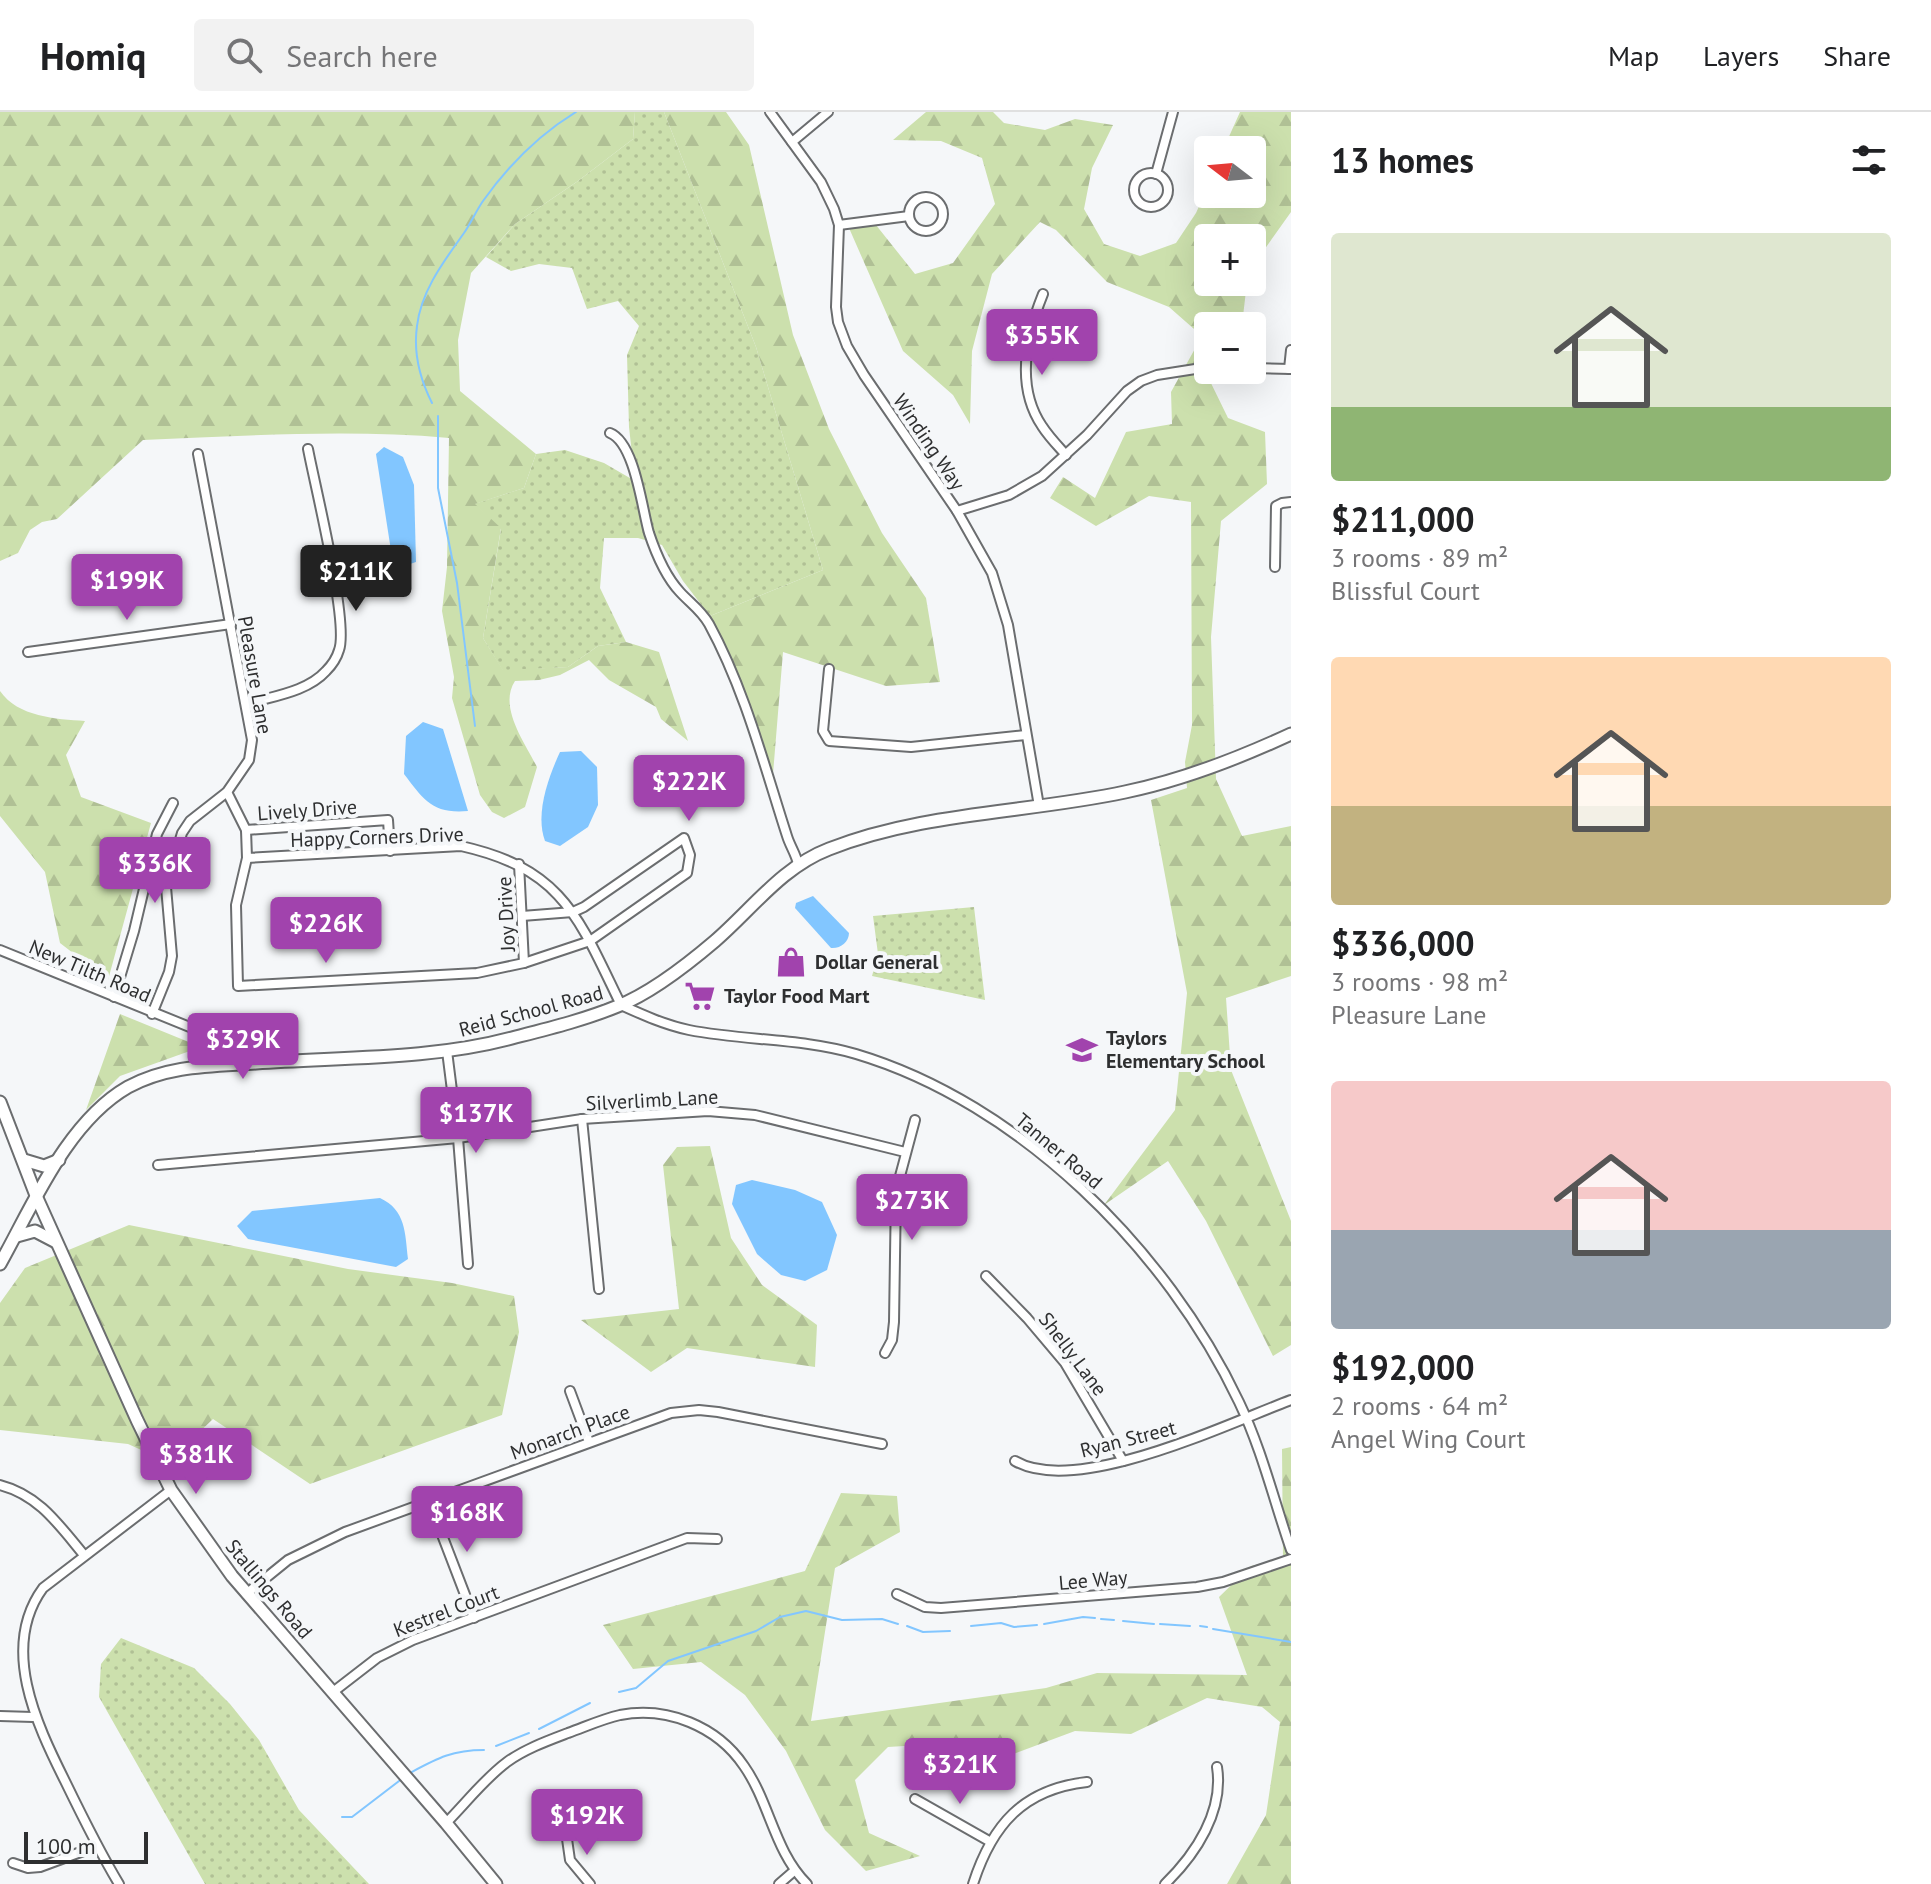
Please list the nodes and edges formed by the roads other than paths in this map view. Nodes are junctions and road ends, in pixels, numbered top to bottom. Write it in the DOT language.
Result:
graph roads {
  1 [pos="770,112"];
  2 [pos="828,112"];
  3 [pos="1173,112"];
  4 [pos="792,142"];
  5 [pos="1156,174"];
  6 [pos="909,216"];
  7 [pos="839,225"];
  8 [pos="1043,294"];
  9 [pos="1291,350"];
  10 [pos="1266,368"];
  11 [pos="1194,369"];
  12 [pos="1290,369"];
  13 [pos="610,433"];
  14 [pos="308,449"];
  15 [pos="198,454"];
  16 [pos="1066,455"];
  17 [pos="1291,502"];
  18 [pos="957,511"];
  19 [pos="1275,567"];
  20 [pos="231,624"];
  21 [pos="28,652"];
  22 [pos="829,669"];
  23 [pos="247,704"];
  24 [pos="1291,734"];
  25 [pos="1026,735"];
  26 [pos="227,792"];
  27 [pos="173,803"];
  28 [pos="1039,806"];
  29 [pos="246,830"];
  30 [pos="390,851"];
  31 [pos="247,858"];
  32 [pos="519,864"];
  33 [pos="798,864"];
  34 [pos="573,912"];
  35 [pos="522,916"];
  36 [pos="590,941"];
  37 [pos="0,950"];
  38 [pos="524,963"];
  39 [pos="114,997"];
  40 [pos="621,1005"];
  41 [pos="152,1014"];
  42 [pos="447,1051"];
  43 [pos="250,1063"];
  44 [pos="0,1102"];
  45 [pos="582,1119"];
  46 [pos="915,1120"];
  47 [pos="458,1138"];
  48 [pos="905,1152"];
  49 [pos="24,1160"];
  50 [pos="60,1160"];
  51 [pos="158,1165"];
  52 [pos="37,1198"];
  53 [pos="17,1236"];
  54 [pos="56,1242"];
  55 [pos="0,1264"];
  56 [pos="468,1264"];
  57 [pos="986,1276"];
  58 [pos="599,1289"];
  59 [pos="885,1353"];
  60 [pos="570,1391"];
  61 [pos="1291,1400"];
  62 [pos="1246,1418"];
  63 [pos="589,1442"];
  64 [pos="882,1444"];
  65 [pos="1015,1461"];
  66 [pos="1123,1461"];
  67 [pos="0,1485"];
  68 [pos="171,1490"];
  69 [pos="429,1501"];
  70 [pos="717,1539"];
  71 [pos="1291,1550"];
  72 [pos="84,1555"];
  73 [pos="1291,1559"];
  74 [pos="246,1594"];
  75 [pos="897,1594"];
  76 [pos="474,1618"];
  77 [pos="333,1692"];
  78 [pos="0,1716"];
  79 [pos="33,1717"];
  80 [pos="1217,1767"];
  81 [pos="1087,1782"];
  82 [pos="915,1799"];
  83 [pos="446,1823"];
  84 [pos="567,1839"];
  85 [pos="989,1841"];
  86 [pos="97,1846"];
  87 [pos="13,1863"];
  88 [pos="794,1871"];
  89 [pos="119,1884"];
  90 [pos="496,1884"];
  91 [pos="590,1884"];
  92 [pos="779,1884"];
  93 [pos="807,1884"];
  94 [pos="973,1884"];
  95 [pos="1165,1884"];
  1 -- 4 [label="street, Winding Way"];
  2 -- 4 [label="street"];
  3 -- 5 [label="street"];
  4 -- 7 [label="street, Winding Way"];
  5 -- 5 [label="street"];
  6 -- 6 [label="street"];
  6 -- 7 [label="street"];
  7 -- 18 [label="street, Winding Way"];
  8 -- 16 [label="street"];
  9 -- 12 [label="street"];
  10 -- 12 [label="street"];
  11 -- 16 [label="street"];
  13 -- 33 [label="street"];
  14 -- 23 [label="street"];
  15 -- 20 [label="street, Pleasure Lane"];
  16 -- 18 [label="street"];
  17 -- 19 [label="street"];
  18 -- 25 [label="street, Winding Way"];
  20 -- 21 [label="street"];
  20 -- 23 [label="street, Pleasure Lane"];
  22 -- 25 [label="street"];
  23 -- 26 [label="street, Pleasure Lane"];
  24 -- 28 [label="street, Reid School Road"];
  25 -- 28 [label="street, Winding Way"];
  26 -- 29 [label="street"];
  26 -- 41 [label="street, Pleasure Lane"];
  27 -- 39 [label="street"];
  28 -- 33 [label="street, Reid School Road"];
  29 -- 30 [label="street, Lively Drive"];
  29 -- 31 [label="street"];
  30 -- 31 [label="street, Happy Corners Drive"];
  30 -- 32 [label="street, Happy Corners Drive"];
  31 -- 38 [label="street"];
  32 -- 34 [label="street, Happy Corners Drive"];
  32 -- 35 [label="street, Joy Drive"];
  33 -- 40 [label="street, Reid School Road"];
  34 -- 35 [label="street"];
  34 -- 36 [label="street, Happy Corners Drive"];
  34 -- 36 [label="street"];
  35 -- 38 [label="street, Joy Drive"];
  36 -- 38 [label="street"];
  36 -- 40 [label="street, Happy Corners Drive"];
  37 -- 39 [label="street, New Tilth Road"];
  39 -- 41 [label="street, New Tilth Road"];
  40 -- 42 [label="street, Reid School Road"];
  40 -- 62 [label="street, Tanner Road"];
  41 -- 43 [label="street, New Tilth Road"];
  42 -- 43 [label="street, Reid School Road"];
  42 -- 47 [label="street"];
  43 -- 50 [label="street, Reid School Road"];
  44 -- 49 [label="street, Stallings Road"];
  45 -- 47 [label="street, Silverlimb Lane"];
  45 -- 48 [label="street, Silverlimb Lane"];
  45 -- 58 [label="street"];
  46 -- 48 [label="street"];
  47 -- 51 [label="street, Silverlimb Lane"];
  47 -- 56 [label="street"];
  48 -- 59 [label="street"];
  49 -- 50 [label="street"];
  49 -- 52 [label="street, Stallings Road"];
  50 -- 52 [label="street, Reid School Road"];
  52 -- 53 [label="street, Reid School Road"];
  52 -- 54 [label="street, Stallings Road"];
  53 -- 54 [label="street"];
  53 -- 55 [label="street, Reid School Road"];
  54 -- 68 [label="street, Stallings Road"];
  57 -- 66 [label="street, Shelly Lane"];
  60 -- 63 [label="street"];
  61 -- 62 [label="street, Ryan Street"];
  62 -- 66 [label="street, Ryan Street"];
  62 -- 71 [label="street, Tanner Road"];
  63 -- 64 [label="street, Monarch Place"];
  63 -- 69 [label="street, Monarch Place"];
  65 -- 66 [label="street, Ryan Street"];
  67 -- 72 [label="street"];
  68 -- 72 [label="street"];
  68 -- 74 [label="street, Stallings Road"];
  69 -- 74 [label="street, Monarch Place"];
  69 -- 76 [label="street"];
  70 -- 76 [label="street, Kestrel Court"];
  72 -- 79 [label="street"];
  73 -- 75 [label="street, Lee Way"];
  74 -- 77 [label="street, Stallings Road"];
  76 -- 77 [label="street, Kestrel Court"];
  77 -- 83 [label="street, Stallings Road"];
  78 -- 79 [label="street"];
  79 -- 86 [label="street"];
  80 -- 95 [label="street"];
  81 -- 85 [label="street"];
  82 -- 85 [label="street"];
  83 -- 88 [label="street"];
  83 -- 90 [label="street, Stallings Road"];
  84 -- 91 [label="street"];
  85 -- 94 [label="street"];
  86 -- 87 [label="street"];
  86 -- 89 [label="street"];
  88 -- 92 [label="street"];
  88 -- 93 [label="street"];
}
